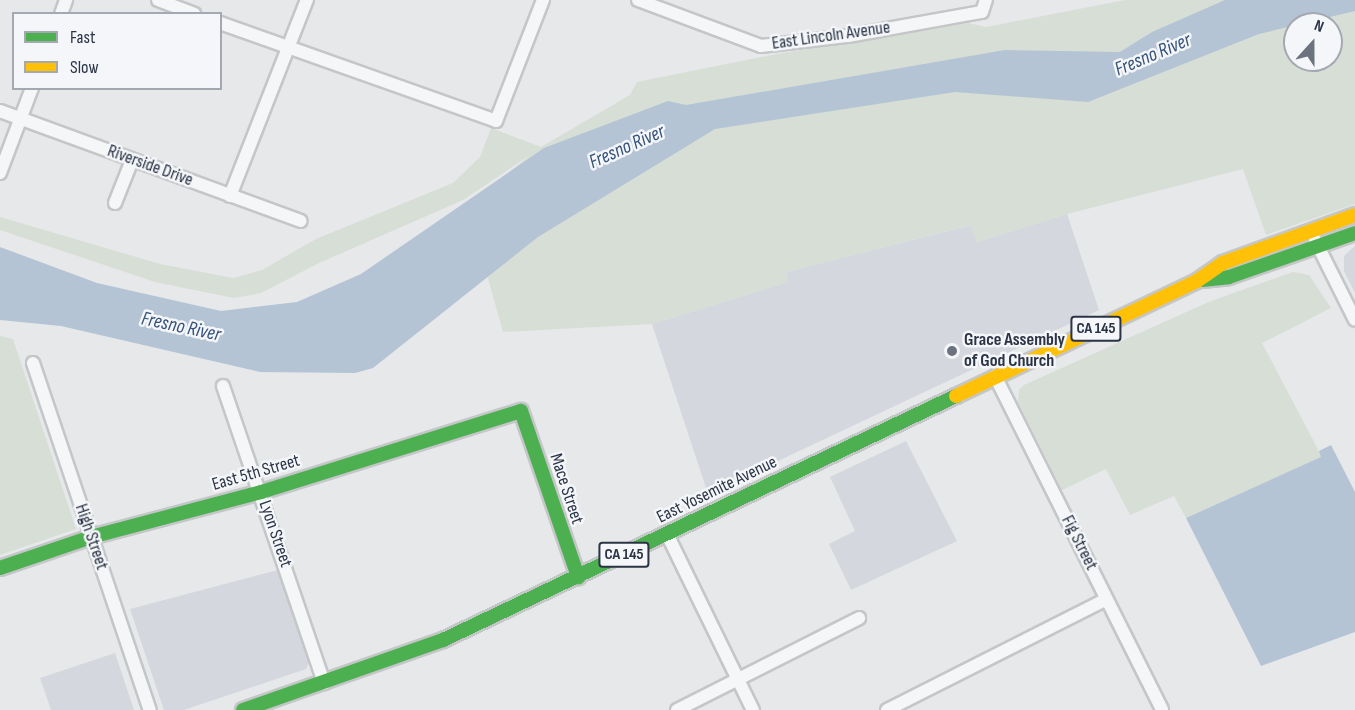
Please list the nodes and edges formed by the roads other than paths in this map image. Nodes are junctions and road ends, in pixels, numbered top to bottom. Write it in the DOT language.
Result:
graph roads {
  1 [pos="158,0"];
  2 [pos="307,0"];
  3 [pos="543,0"];
  4 [pos="638,0"];
  5 [pos="986,0"];
  6 [pos="189,12"];
  7 [pos="222,24"];
  8 [pos="288,48"];
  9 [pos="31,90"];
  10 [pos="0,111"];
  11 [pos="21,118"];
  12 [pos="132,160"];
  13 [pos="0,173"];
  14 [pos="230,196"];
  15 [pos="115,203"];
  16 [pos="1355,215"];
  17 [pos="301,221"];
  18 [pos="1310,230"];
  19 [pos="1355,233"];
  20 [pos="1318,246"];
  21 [pos="1197,281"];
  22 [pos="1355,320"];
  23 [pos="33,363"];
  24 [pos="995,376"];
  25 [pos="223,386"];
  26 [pos="521,411"];
  27 [pos="261,492"];
  28 [pos="667,534"];
  29 [pos="91,537"];
  30 [pos="0,568"];
  31 [pos="578,577"];
  32 [pos="1107,599"];
  33 [pos="859,618"];
  34 [pos="737,681"];
  35 [pos="324,683"];
  36 [pos="150,710"];
  37 [pos="243,710"];
  38 [pos="677,710"];
  39 [pos="753,710"];
  40 [pos="887,710"];
  41 [pos="1162,710"];
  1 -- 6 [label="street"];
  2 -- 8 [label="street"];
  3 -- 8 [label="street"];
  4 -- 5 [label="street, East Lincoln Avenue"];
  7 -- 8 [label="street"];
  8 -- 14 [label="street"];
  9 -- 11 [label="street"];
  10 -- 11 [label="street, Riverside Drive"];
  11 -- 12 [label="street, Riverside Drive"];
  11 -- 13 [label="street"];
  12 -- 14 [label="street, Riverside Drive"];
  12 -- 15 [label="street"];
  14 -- 17 [label="street, Riverside Drive"];
  16 -- 18 [label="main road, East Yosemite Avenue / CA 145"];
  18 -- 20 [label="street"];
  18 -- 21 [label="main road, East Yosemite Avenue / CA 145"];
  19 -- 20 [label="main road, East Yosemite Avenue / CA 145"];
  20 -- 21 [label="main road, East Yosemite Avenue / CA 145"];
  20 -- 22 [label="street"];
  21 -- 24 [label="main road, East Yosemite Avenue / CA 145"];
  23 -- 29 [label="street, High Street"];
  24 -- 28 [label="main road, East Yosemite Avenue / CA 145"];
  24 -- 32 [label="street, Fig Street"];
  25 -- 27 [label="street, Lyon Street"];
  26 -- 27 [label="main road, East 5th Street"];
  26 -- 31 [label="main road, Mace Street"];
  27 -- 29 [label="main road, East 5th Street"];
  27 -- 35 [label="street, Lyon Street"];
  28 -- 31 [label="main road, East Yosemite Avenue / CA 145"];
  28 -- 34 [label="street"];
  29 -- 30 [label="main road, East 5th Street"];
  29 -- 36 [label="street, High Street"];
  31 -- 35 [label="main road, East Yosemite Avenue / CA 145"];
  32 -- 40 [label="street"];
  32 -- 41 [label="street, Fig Street"];
  33 -- 34 [label="street"];
  34 -- 38 [label="street"];
  34 -- 39 [label="street"];
  35 -- 37 [label="main road, East Yosemite Avenue / CA 145"];
}
